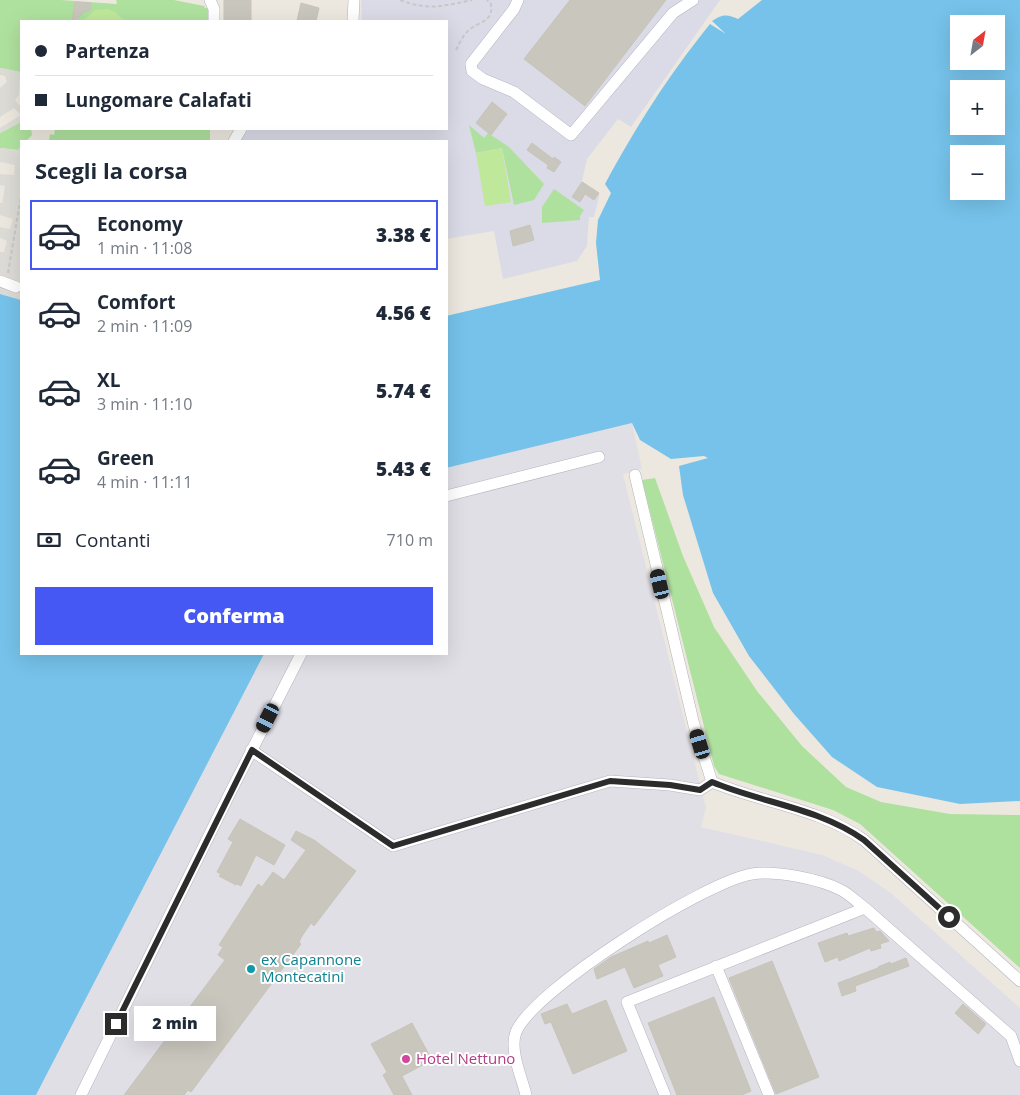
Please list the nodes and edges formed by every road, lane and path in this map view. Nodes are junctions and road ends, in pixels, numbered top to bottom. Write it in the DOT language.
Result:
graph roads {
  1 [pos="210,0"];
  2 [pos="354,0"];
  3 [pos="400,0"];
  4 [pos="472,0"];
  5 [pos="487,0"];
  6 [pos="518,0"];
  7 [pos="693,0"];
  8 [pos="214,20"];
  9 [pos="353,20"];
  10 [pos="456,50"];
  11 [pos="20,202"];
  12 [pos="7,284"];
  13 [pos="599,457"];
  14 [pos="635,475"];
  15 [pos="448,495"];
  16 [pos="300,655"];
  17 [pos="252,750"];
  18 [pos="712,782"];
  19 [pos="865,908"];
  20 [pos="716,966"];
  21 [pos="1020,981"];
  22 [pos="1020,1061"];
  23 [pos="81,1095"];
  24 [pos="526,1095"];
  25 [pos="665,1095"];
  26 [pos="769,1095"];
  1 -- 8 [label="street"];
  2 -- 9 [label="street"];
  3 -- 4 [label="path"];
  5 -- 10 [label="path"];
  6 -- 7 [label="street"];
  11 -- 12 [label="path"];
  13 -- 15 [label="street"];
  14 -- 18 [label="street"];
  16 -- 17 [label="street"];
  17 -- 18 [label="street"];
  17 -- 23 [label="street"];
  18 -- 21 [label="street"];
  19 -- 20 [label="street"];
  19 -- 22 [label="street"];
  19 -- 24 [label="street"];
  20 -- 25 [label="street"];
  20 -- 26 [label="street"];
}
